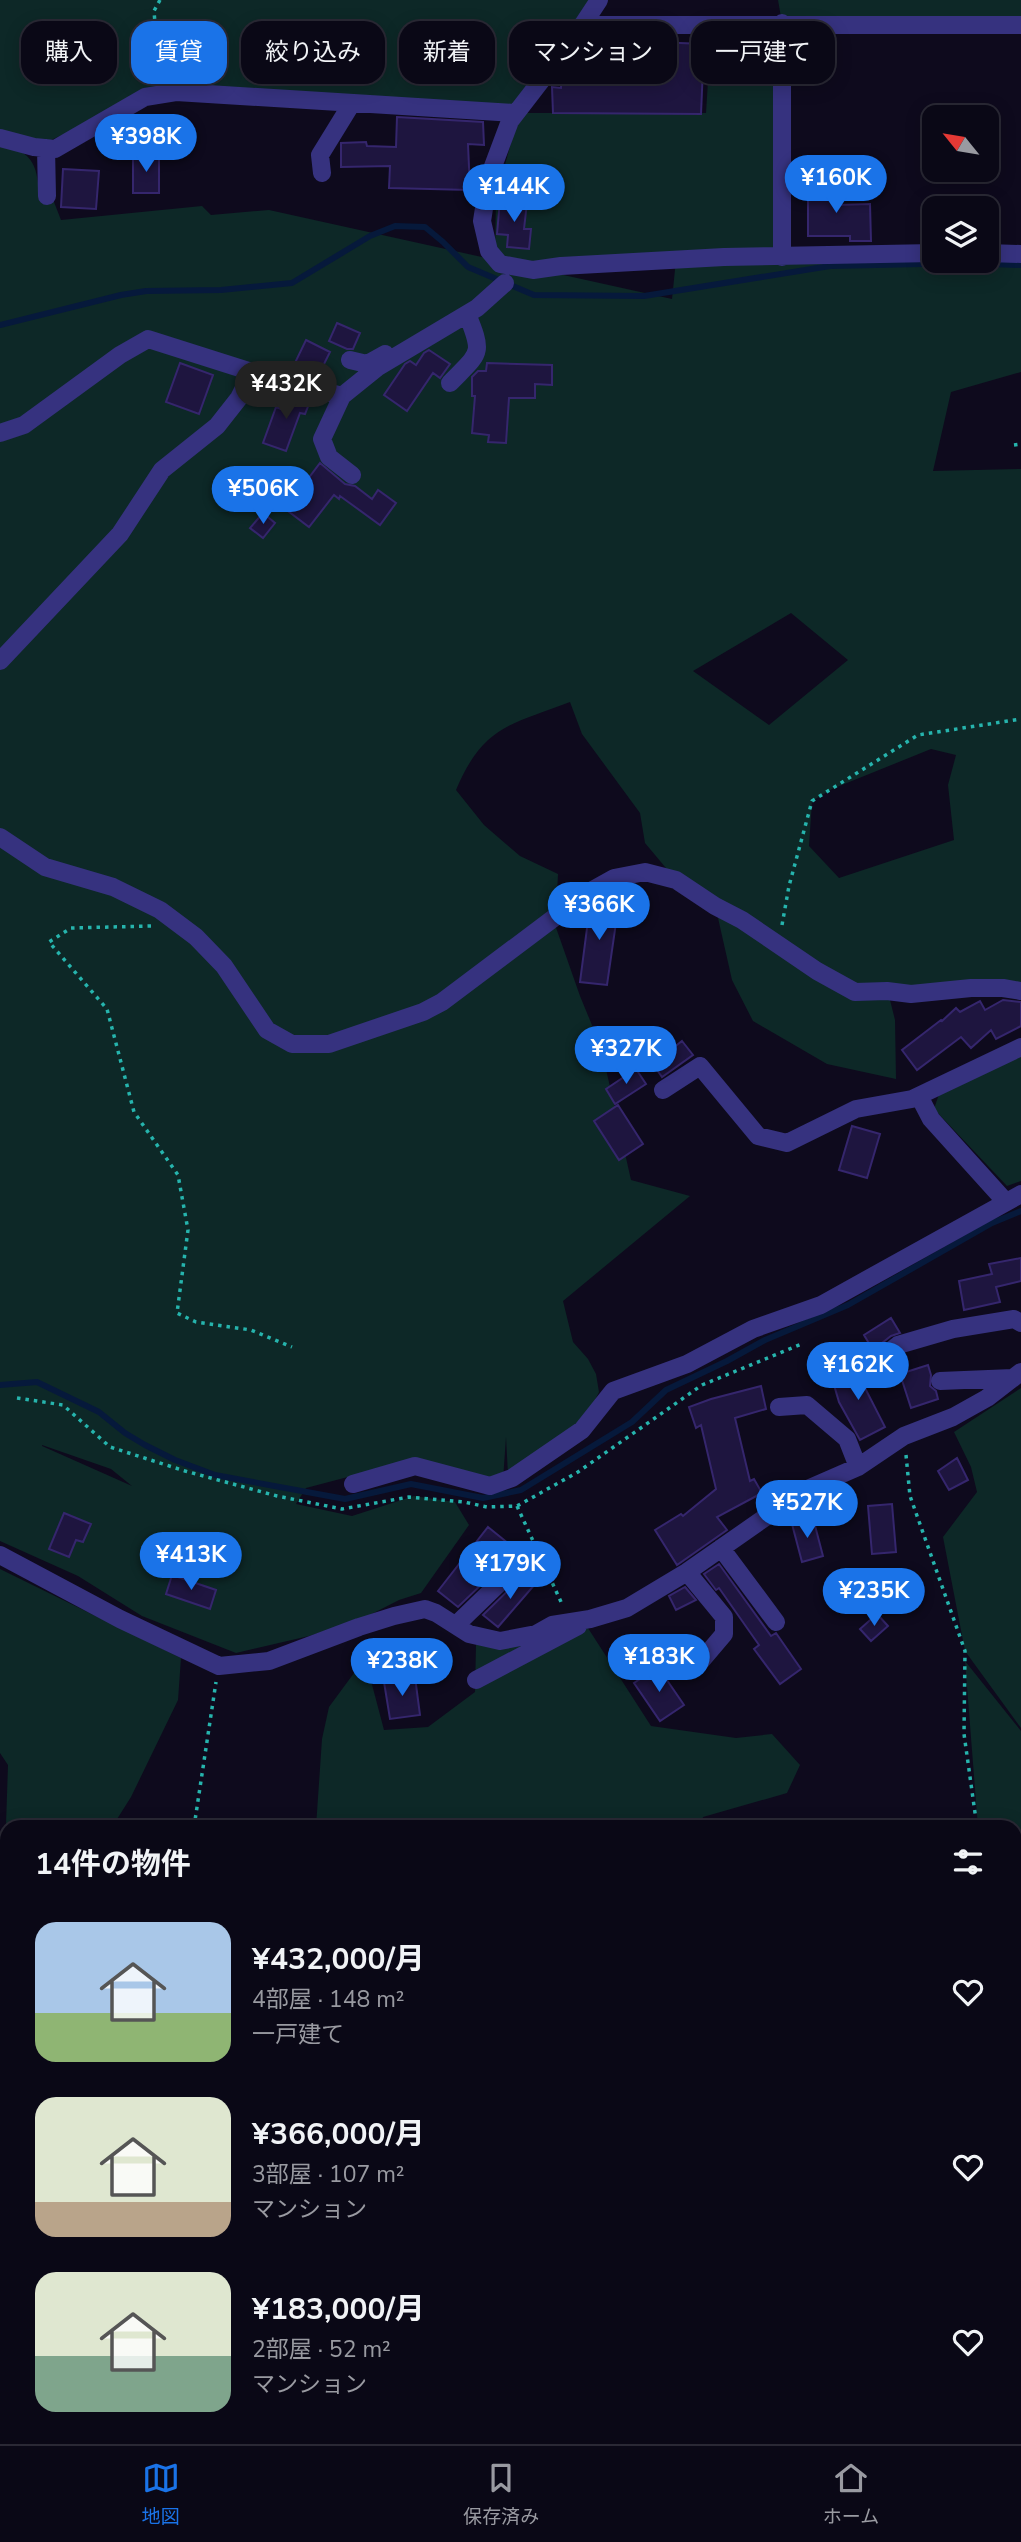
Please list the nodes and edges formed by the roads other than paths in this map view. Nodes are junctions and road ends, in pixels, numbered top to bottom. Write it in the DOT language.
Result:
graph roads {
  1 [pos="599,0"];
  2 [pos="585,21"];
  3 [pos="835,23"];
  4 [pos="1021,25"];
  5 [pos="536,84"];
  6 [pos="782,84"];
  7 [pos="352,103"];
  8 [pos="514,113"];
  9 [pos="0,138"];
  10 [pos="46,148"];
  11 [pos="322,173"];
  12 [pos="47,196"];
  13 [pos="922,253"];
  14 [pos="999,253"];
  15 [pos="1021,254"];
  16 [pos="782,257"];
  17 [pos="505,283"];
  18 [pos="467,314"];
  19 [pos="422,341"];
  20 [pos="349,360"];
  21 [pos="253,372"];
  22 [pos="450,383"];
  23 [pos="342,396"];
  24 [pos="0,433"];
  25 [pos="352,475"];
  26 [pos="0,661"];
  27 [pos="0,837"];
  28 [pos="1021,990"];
  29 [pos="1021,1047"];
  30 [pos="663,1090"];
  31 [pos="919,1096"];
  32 [pos="1013,1197"];
  33 [pos="1021,1323"];
  34 [pos="876,1362"];
  35 [pos="1017,1375"];
  36 [pos="940,1381"];
  37 [pos="779,1407"];
  38 [pos="858,1467"];
  39 [pos="353,1484"];
  40 [pos="721,1548"];
  41 [pos="0,1555"];
  42 [pos="520,1563"];
  43 [pos="687,1572"];
  44 [pos="590,1619"];
  45 [pos="776,1622"];
  46 [pos="456,1625"];
  47 [pos="696,1667"];
  48 [pos="476,1680"];
  1 -- 2 [label="street"];
  3 -- 4 [label="street"];
  5 -- 8 [label="street"];
  6 -- 16 [label="street"];
  7 -- 8 [label="street"];
  7 -- 10 [label="street"];
  7 -- 11 [label="street"];
  8 -- 16 [label="street"];
  9 -- 10 [label="street"];
  10 -- 12 [label="street"];
  13 -- 16 [label="street"];
  14 -- 15 [label="street"];
  17 -- 18 [label="street"];
  18 -- 19 [label="street"];
  18 -- 22 [label="street"];
  19 -- 20 [label="street"];
  19 -- 23 [label="street"];
  21 -- 23 [label="street"];
  21 -- 24 [label="street"];
  21 -- 26 [label="street"];
  23 -- 25 [label="street"];
  27 -- 28 [label="street"];
  29 -- 31 [label="street"];
  30 -- 31 [label="street"];
  31 -- 32 [label="street"];
  32 -- 39 [label="street"];
  33 -- 34 [label="street"];
  35 -- 36 [label="street"];
  35 -- 38 [label="street"];
  37 -- 38 [label="street"];
  38 -- 40 [label="street"];
  40 -- 43 [label="street"];
  40 -- 45 [label="street"];
  41 -- 46 [label="street"];
  42 -- 46 [label="street"];
  43 -- 44 [label="street"];
  43 -- 47 [label="street"];
  44 -- 46 [label="street"];
  44 -- 48 [label="street"];
}
